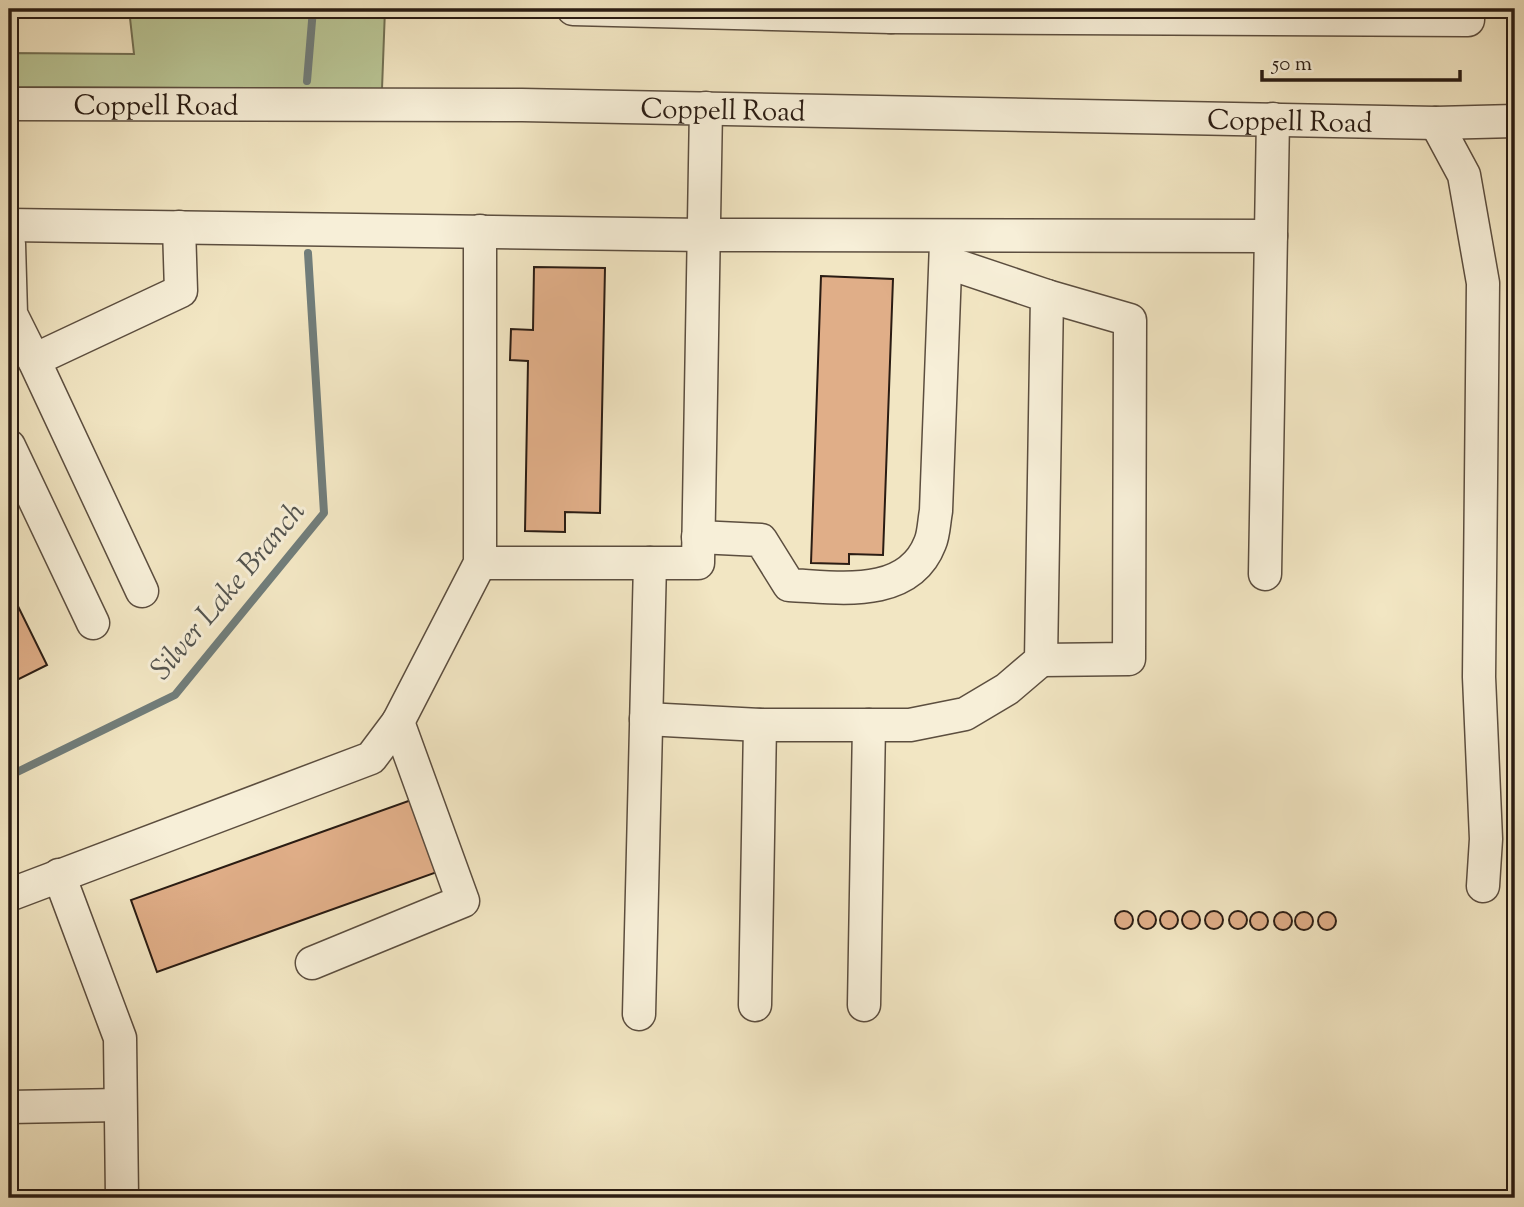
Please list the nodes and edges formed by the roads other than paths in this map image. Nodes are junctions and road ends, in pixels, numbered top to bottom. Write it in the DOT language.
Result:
graph roads {
  1 [pos="574,9"];
  2 [pos="1468,9"];
  3 [pos="812,12"];
  4 [pos="891,13"];
  5 [pos="9,104"];
  6 [pos="706,108"];
  7 [pos="1273,120"];
  8 [pos="1515,121"];
  9 [pos="1436,122"];
  10 [pos="9,225"];
  11 [pos="179,227"];
  12 [pos="480,231"];
  13 [pos="704,235"];
  14 [pos="1271,236"];
  15 [pos="9,244"];
  16 [pos="946,248"];
  17 [pos="1047,296"];
  18 [pos="34,360"];
  19 [pos="9,446"];
  20 [pos="698,537"];
  21 [pos="650,563"];
  22 [pos="480,564"];
  23 [pos="1265,574"];
  24 [pos="142,591"];
  25 [pos="93,623"];
  26 [pos="1041,660"];
  27 [pos="646,719"];
  28 [pos="398,722"];
  29 [pos="760,725"];
  30 [pos="869,725"];
  31 [pos="59,875"];
  32 [pos="1483,886"];
  33 [pos="9,895"];
  34 [pos="312,962"];
  35 [pos="755,1005"];
  36 [pos="864,1005"];
  37 [pos="639,1014"];
  38 [pos="120,1105"];
  39 [pos="9,1107"];
  40 [pos="122,1198"];
  1 -- 3 [label="street"];
  2 -- 4 [label="street"];
  3 -- 4 [label="street"];
  5 -- 6 [label="street, Coppell Road"];
  6 -- 7 [label="street, Coppell Road"];
  6 -- 13 [label="street"];
  7 -- 9 [label="street, Coppell Road"];
  7 -- 14 [label="street"];
  8 -- 9 [label="street, Coppell Road"];
  9 -- 32 [label="street"];
  10 -- 11 [label="street"];
  11 -- 12 [label="street"];
  11 -- 18 [label="street"];
  12 -- 13 [label="street"];
  12 -- 22 [label="street"];
  13 -- 16 [label="street"];
  13 -- 20 [label="street"];
  14 -- 16 [label="street"];
  14 -- 23 [label="street"];
  15 -- 18 [label="street"];
  16 -- 17 [label="street"];
  16 -- 20 [label="street"];
  17 -- 26 [label="street"];
  17 -- 26 [label="street"];
  18 -- 24 [label="street"];
  19 -- 25 [label="street"];
  20 -- 21 [label="street"];
  21 -- 22 [label="street"];
  21 -- 27 [label="street"];
  22 -- 28 [label="street"];
  26 -- 30 [label="street"];
  27 -- 29 [label="street"];
  27 -- 37 [label="street"];
  28 -- 31 [label="street"];
  28 -- 34 [label="street"];
  29 -- 30 [label="street"];
  29 -- 35 [label="street"];
  30 -- 36 [label="street"];
  31 -- 33 [label="street"];
  31 -- 38 [label="street"];
  38 -- 39 [label="street"];
  38 -- 40 [label="street"];
}
